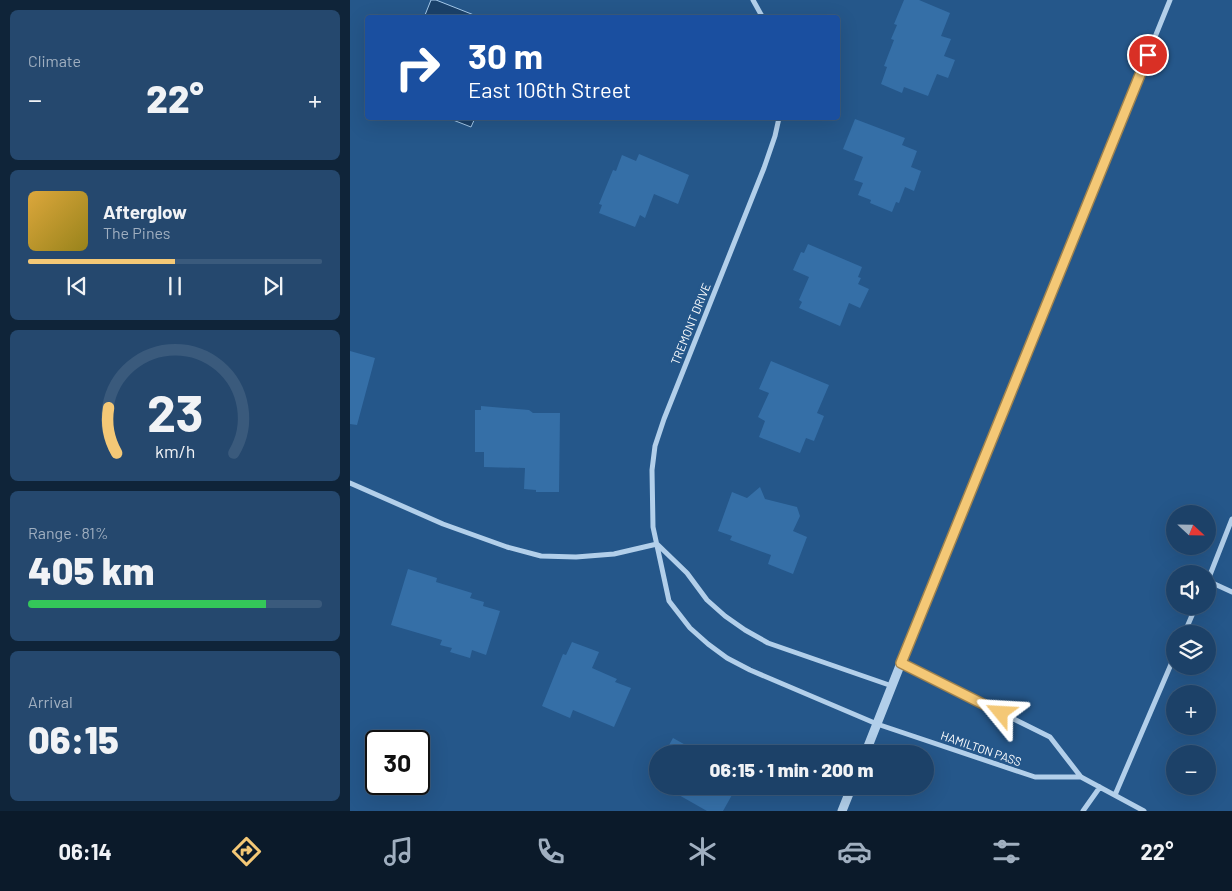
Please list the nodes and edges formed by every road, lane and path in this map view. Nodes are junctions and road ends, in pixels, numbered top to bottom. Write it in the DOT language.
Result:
graph roads {
  1 [pos="753,0"];
  2 [pos="1170,0"];
  3 [pos="761,15"];
  4 [pos="779,120"];
  5 [pos="350,483"];
  6 [pos="1232,519"];
  7 [pos="657,544"];
  8 [pos="1214,565"];
  9 [pos="1216,584"];
  10 [pos="1232,592"];
  11 [pos="901,663"];
  12 [pos="1167,675"];
  13 [pos="892,686"];
  14 [pos="877,724"];
  15 [pos="869,745"];
  16 [pos="1081,777"];
  17 [pos="1100,787"];
  18 [pos="848,795"];
  19 [pos="1115,795"];
  20 [pos="842,811"];
  21 [pos="1083,811"];
  22 [pos="1144,811"];
  1 -- 3 [label="street"];
  2 -- 11 [label="street"];
  4 -- 7 [label="street, TREMONT DRIVE"];
  5 -- 7 [label="street"];
  6 -- 8 [label="street"];
  7 -- 13 [label="street"];
  7 -- 14 [label="street, TREMONT DRIVE"];
  9 -- 10 [label="street"];
  11 -- 13 [label="street"];
  11 -- 16 [label="street, HAMILTON PASS"];
  12 -- 19 [label="street"];
  13 -- 14 [label="street"];
  14 -- 15 [label="street"];
  14 -- 16 [label="street, HAMILTON PASS"];
  16 -- 17 [label="street, HAMILTON PASS"];
  17 -- 19 [label="street, HAMILTON PASS"];
  17 -- 21 [label="street"];
  18 -- 20 [label="street"];
  19 -- 22 [label="street, HAMILTON PASS"];
}
